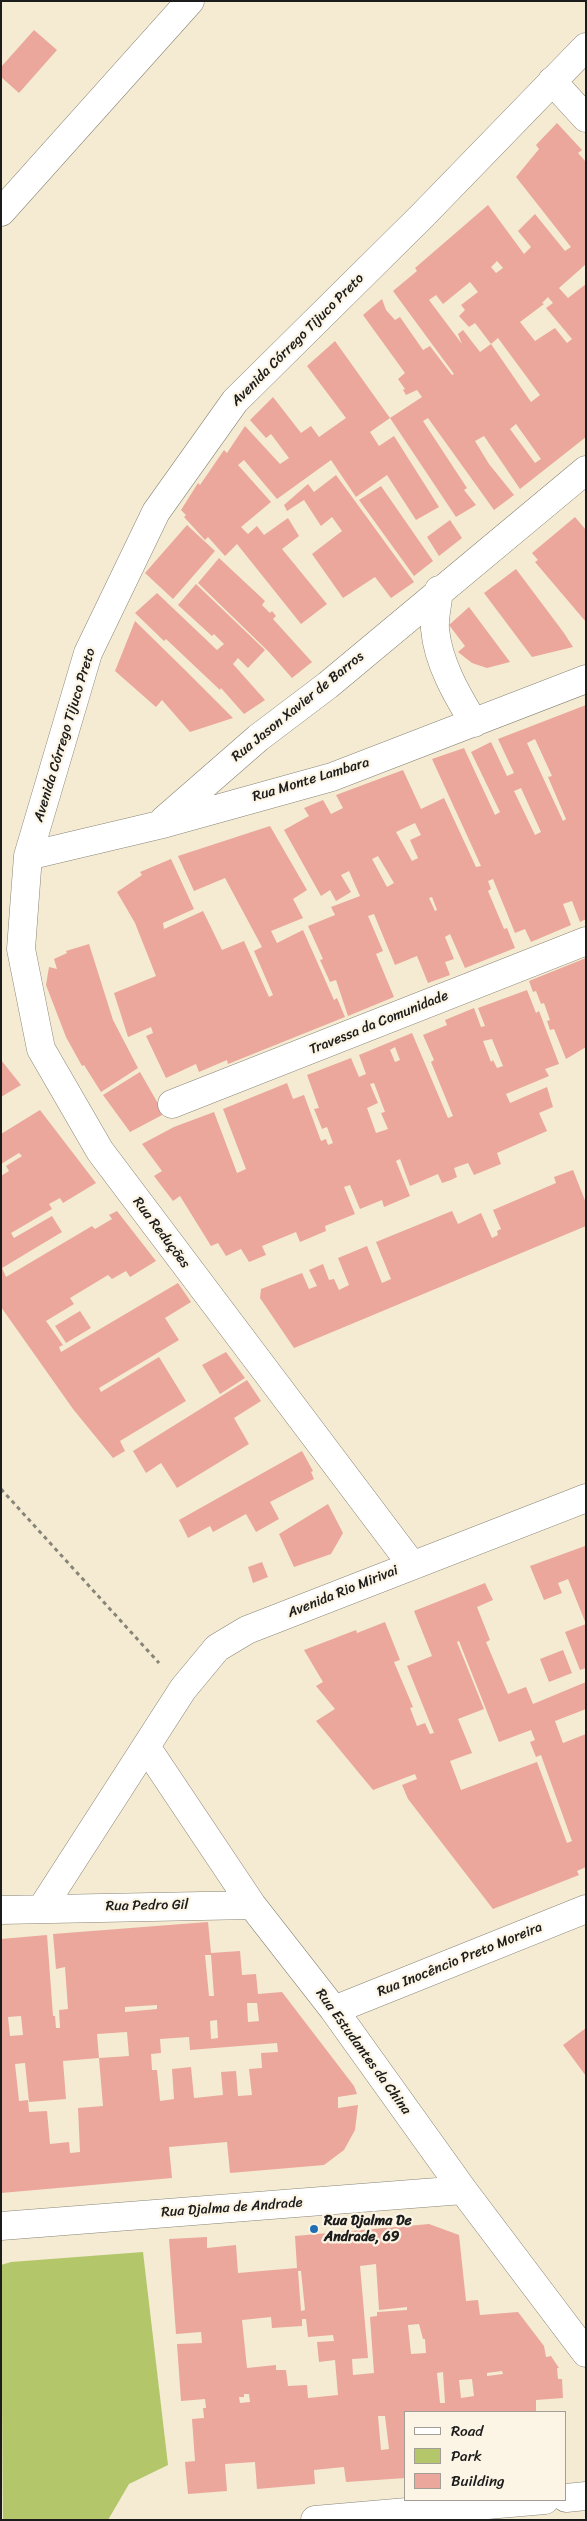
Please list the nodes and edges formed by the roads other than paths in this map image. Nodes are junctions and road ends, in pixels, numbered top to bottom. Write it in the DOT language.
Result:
graph roads {
  1 [pos="190,1"];
  2 [pos="586,47"];
  3 [pos="552,80"];
  4 [pos="586,118"];
  5 [pos="1,212"];
  6 [pos="586,470"];
  7 [pos="439,590"];
  8 [pos="586,679"];
  9 [pos="474,723"];
  10 [pos="159,825"];
  11 [pos="28,856"];
  12 [pos="586,941"];
  13 [pos="172,1104"];
  14 [pos="586,1498"];
  15 [pos="412,1564"];
  16 [pos="147,1748"];
  17 [pos="252,1905"];
  18 [pos="42,1908"];
  19 [pos="586,1908"];
  20 [pos="1,1910"];
  21 [pos="334,2010"];
  22 [pos="463,2190"];
  23 [pos="1,2226"];
  24 [pos="586,2353"];
  25 [pos="586,2496"];
  26 [pos="567,2498"];
  27 [pos="534,2501"];
  28 [pos="315,2520"];
  1 -- 5 [label="street"];
  2 -- 3 [label="street, Avenida Córrego Tijuco Preto"];
  3 -- 4 [label="street"];
  3 -- 11 [label="street, Avenida Córrego Tijuco Preto"];
  6 -- 7 [label="street, Rua Jason Xavier de Barros"];
  7 -- 9 [label="street"];
  7 -- 10 [label="street, Rua Jason Xavier de Barros"];
  8 -- 9 [label="street, Rua Monte Lambara"];
  9 -- 10 [label="street, Rua Monte Lambara"];
  10 -- 11 [label="street, Rua Monte Lambara"];
  11 -- 15 [label="street, Rua Reduções"];
  12 -- 13 [label="street, Travessa da Comunidade"];
  14 -- 15 [label="street, Avenida Rio Mirivai"];
  15 -- 16 [label="street, Avenida Rio Mirivai"];
  16 -- 17 [label="street, Rua Estudantes da China"];
  16 -- 18 [label="street"];
  17 -- 18 [label="street, Rua Pedro Gil"];
  17 -- 21 [label="street, Rua Estudantes da China"];
  18 -- 20 [label="street, Rua Pedro Gil"];
  19 -- 21 [label="street, Rua Inocêncio Preto Moreira"];
  21 -- 22 [label="street, Rua Estudantes da China"];
  22 -- 23 [label="street, Rua Djalma de Andrade"];
  22 -- 24 [label="street, Rua Estudantes da China"];
  25 -- 26 [label="street"];
  27 -- 28 [label="street"];
}
